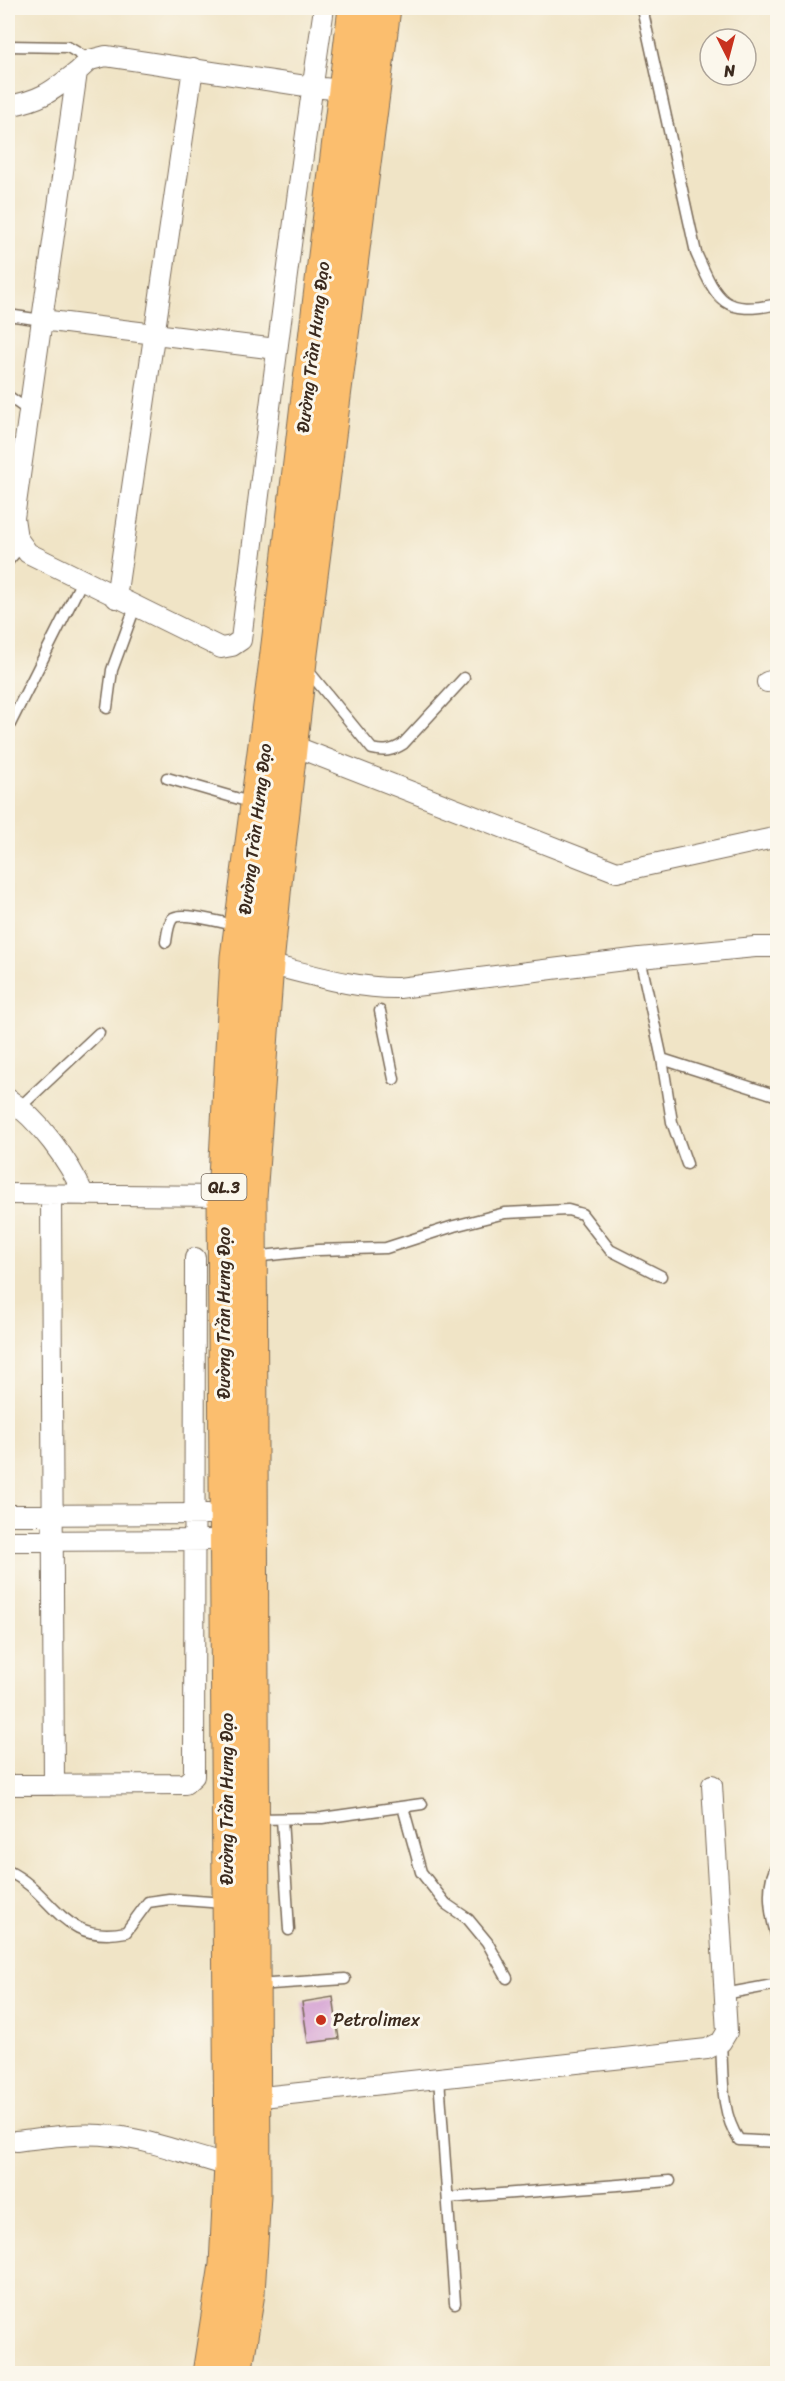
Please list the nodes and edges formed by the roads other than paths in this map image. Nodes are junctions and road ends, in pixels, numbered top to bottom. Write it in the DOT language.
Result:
graph roads {
  1 [pos="324,8"];
  2 [pos="355,8"];
  3 [pos="384,8"];
  4 [pos="642,8"];
  5 [pos="8,46"];
  6 [pos="83,66"];
  7 [pos="193,68"];
  8 [pos="342,90"];
  9 [pos="8,106"];
  10 [pos="777,304"];
  11 [pos="8,315"];
  12 [pos="42,320"];
  13 [pos="154,334"];
  14 [pos="276,349"];
  15 [pos="8,396"];
  16 [pos="29,411"];
  17 [pos="11,526"];
  18 [pos="22,545"];
  19 [pos="8,561"];
  20 [pos="82,581"];
  21 [pos="117,598"];
  22 [pos="135,607"];
  23 [pos="300,662"];
  24 [pos="464,678"];
  25 [pos="108,708"];
  26 [pos="8,728"];
  27 [pos="291,745"];
  28 [pos="167,778"];
  29 [pos="258,804"];
  30 [pos="777,837"];
  31 [pos="165,942"];
  32 [pos="777,947"];
  33 [pos="249,949"];
  34 [pos="639,958"];
  35 [pos="379,1000"];
  36 [pos="99,1033"];
  37 [pos="662,1059"];
  38 [pos="394,1079"];
  39 [pos="777,1096"];
  40 [pos="14,1103"];
  41 [pos="687,1164"];
  42 [pos="8,1194"];
  43 [pos="51,1195"];
  44 [pos="84,1195"];
  45 [pos="224,1196"];
  46 [pos="195,1258"];
  47 [pos="250,1258"];
  48 [pos="661,1276"];
  49 [pos="8,1515"];
  50 [pos="53,1515"];
  51 [pos="210,1527"];
  52 [pos="8,1541"];
  53 [pos="53,1541"];
  54 [pos="8,1785"];
  55 [pos="54,1785"];
  56 [pos="712,1785"];
  57 [pos="422,1804"];
  58 [pos="403,1807"];
  59 [pos="268,1819"];
  60 [pos="777,1864"];
  61 [pos="8,1871"];
  62 [pos="241,1903"];
  63 [pos="289,1930"];
  64 [pos="777,1941"];
  65 [pos="345,1978"];
  66 [pos="507,1978"];
  67 [pos="777,1984"];
  68 [pos="254,1986"];
  69 [pos="724,1994"];
  70 [pos="721,2042"];
  71 [pos="439,2078"];
  72 [pos="253,2098"];
  73 [pos="16,2140"];
  74 [pos="777,2142"];
  75 [pos="231,2166"];
  76 [pos="670,2181"];
  77 [pos="448,2198"];
  78 [pos="455,2303"];
  79 [pos="209,2373"];
  80 [pos="235,2373"];
  1 -- 8 [label="street"];
  2 -- 8 [label="highway, Đường Trần Hưng Đạo / QL.3"];
  3 -- 8 [label="highway, Đường Trần Hưng Đạo / QL.3"];
  4 -- 10 [label="lane"];
  5 -- 6 [label="lane"];
  6 -- 7 [label="street"];
  6 -- 9 [label="street"];
  6 -- 12 [label="street"];
  7 -- 8 [label="street"];
  7 -- 13 [label="street"];
  8 -- 14 [label="street"];
  8 -- 23 [label="highway, Đường Trần Hưng Đạo / QL.3"];
  8 -- 29 [label="highway, Đường Trần Hưng Đạo / QL.3"];
  11 -- 12 [label="lane"];
  12 -- 13 [label="street"];
  12 -- 16 [label="street"];
  13 -- 14 [label="street"];
  13 -- 21 [label="street"];
  14 -- 22 [label="street"];
  15 -- 16 [label="lane"];
  16 -- 17 [label="street"];
  17 -- 18 [label="street"];
  18 -- 19 [label="lane"];
  18 -- 20 [label="street"];
  20 -- 21 [label="street"];
  20 -- 26 [label="lane"];
  21 -- 22 [label="street"];
  22 -- 25 [label="lane"];
  23 -- 24 [label="lane"];
  23 -- 27 [label="highway, Đường Trần Hưng Đạo / QL.3"];
  27 -- 30 [label="street"];
  27 -- 33 [label="highway, Đường Trần Hưng Đạo / QL.3"];
  28 -- 29 [label="lane"];
  29 -- 33 [label="highway, Đường Trần Hưng Đạo / QL.3"];
  31 -- 33 [label="lane"];
  32 -- 34 [label="street"];
  33 -- 35 [label="street"];
  33 -- 45 [label="highway, Đường Trần Hưng Đạo / QL.3"];
  33 -- 47 [label="highway, Đường Trần Hưng Đạo / QL.3"];
  34 -- 35 [label="street"];
  34 -- 37 [label="lane"];
  35 -- 38 [label="lane"];
  36 -- 40 [label="lane"];
  37 -- 39 [label="lane"];
  37 -- 41 [label="lane"];
  40 -- 44 [label="street"];
  42 -- 43 [label="street"];
  43 -- 44 [label="street"];
  43 -- 50 [label="street"];
  44 -- 45 [label="street"];
  45 -- 51 [label="highway, Đường Trần Hưng Đạo / QL.3"];
  46 -- 51 [label="street"];
  47 -- 48 [label="lane"];
  47 -- 59 [label="highway, Đường Trần Hưng Đạo / QL.3"];
  49 -- 50 [label="street"];
  50 -- 51 [label="street"];
  50 -- 53 [label="street"];
  51 -- 53 [label="street"];
  51 -- 55 [label="street"];
  51 -- 62 [label="highway, Đường Trần Hưng Đạo / QL.3"];
  52 -- 53 [label="street"];
  53 -- 55 [label="street"];
  54 -- 55 [label="street"];
  56 -- 69 [label="street"];
  57 -- 58 [label="lane"];
  58 -- 59 [label="lane"];
  58 -- 66 [label="lane"];
  59 -- 62 [label="highway, Đường Trần Hưng Đạo / QL.3"];
  59 -- 63 [label="lane"];
  60 -- 64 [label="lane"];
  61 -- 62 [label="lane"];
  62 -- 68 [label="highway, Đường Trần Hưng Đạo / QL.3"];
  62 -- 75 [label="highway, Đường Trần Hưng Đạo / QL.3"];
  65 -- 68 [label="lane"];
  67 -- 69 [label="lane"];
  68 -- 72 [label="highway, Đường Trần Hưng Đạo / QL.3"];
  69 -- 70 [label="street"];
  70 -- 71 [label="street"];
  70 -- 74 [label="lane"];
  71 -- 72 [label="street"];
  71 -- 77 [label="lane"];
  72 -- 80 [label="highway, Đường Trần Hưng Đạo / QL.3"];
  73 -- 75 [label="street"];
  75 -- 79 [label="highway, Đường Trần Hưng Đạo / QL.3"];
  76 -- 77 [label="lane"];
  77 -- 78 [label="lane"];
}
